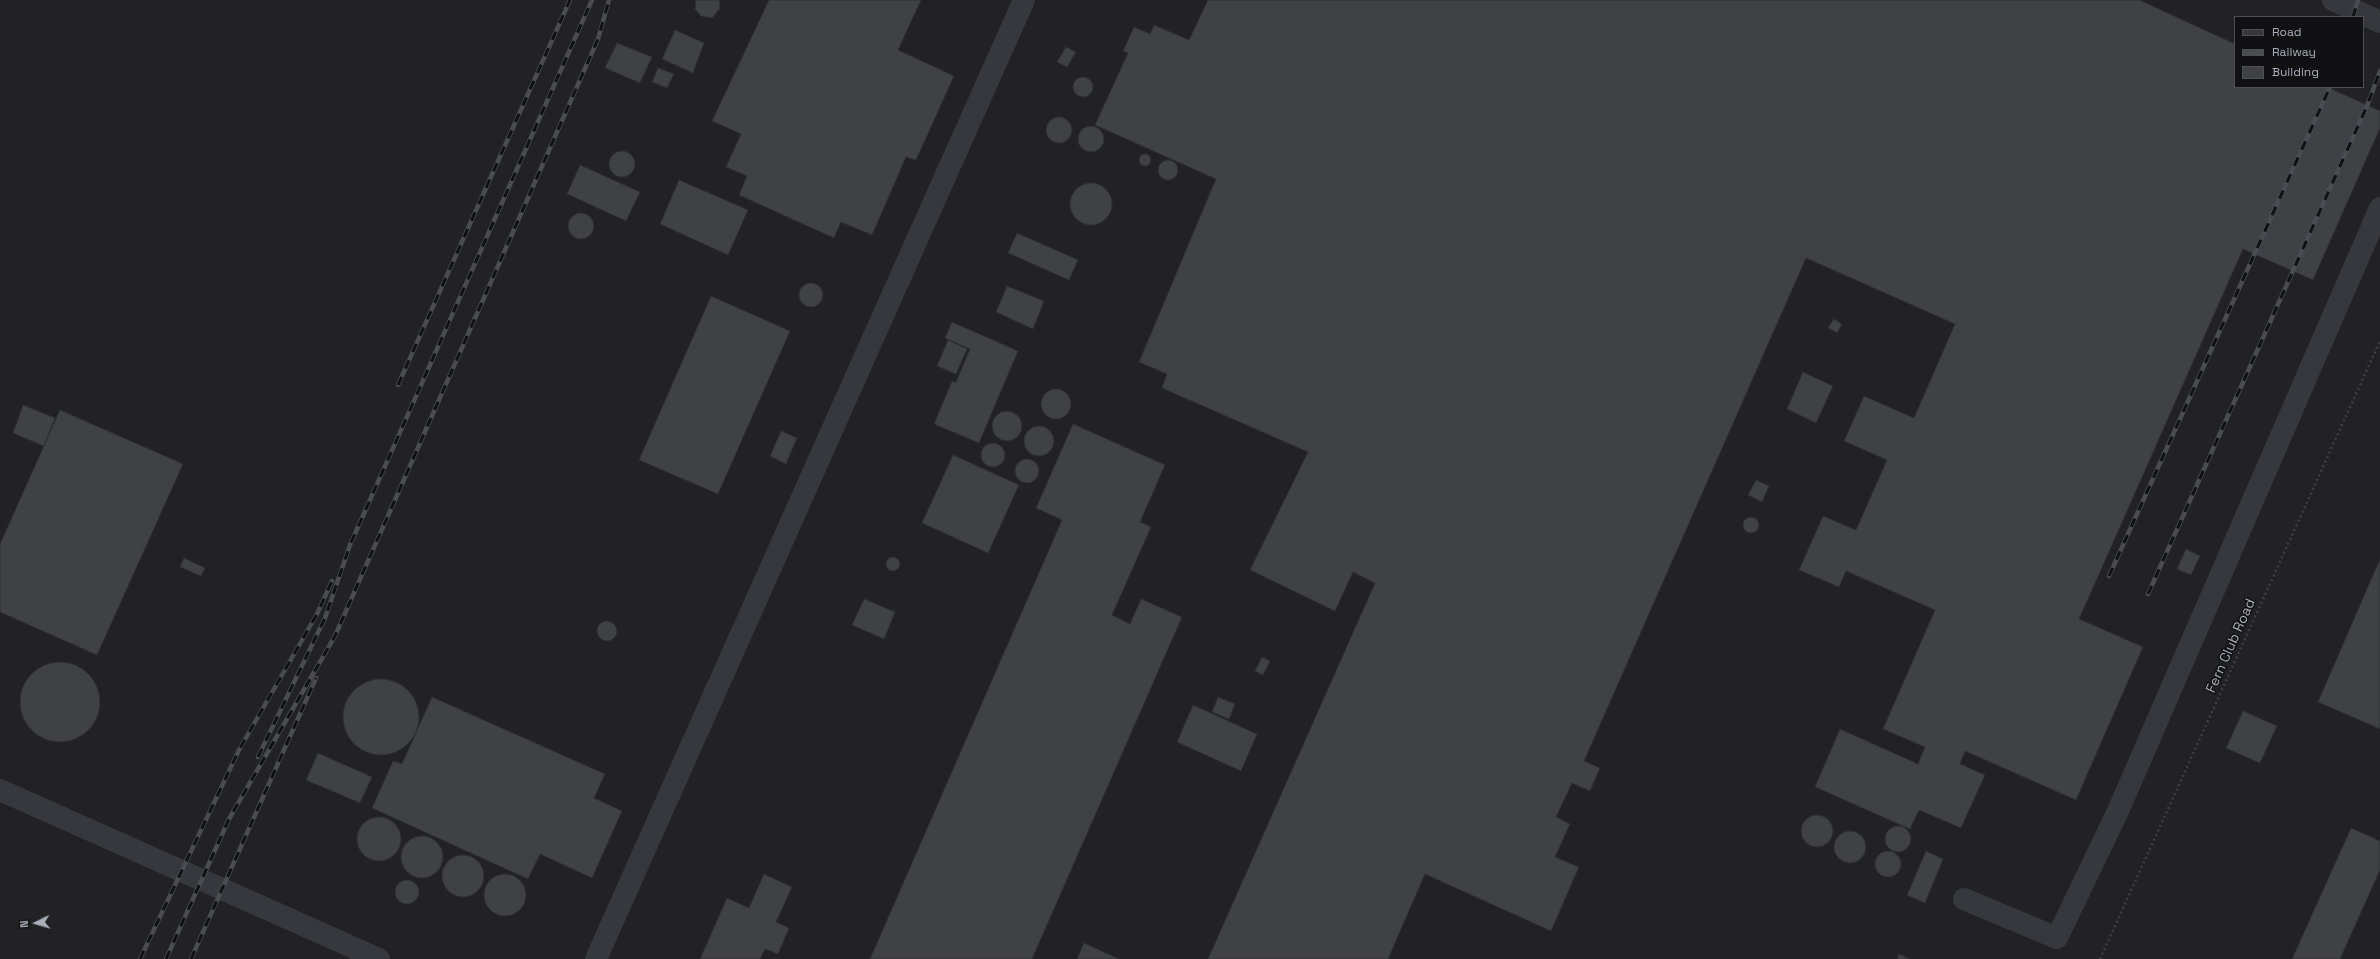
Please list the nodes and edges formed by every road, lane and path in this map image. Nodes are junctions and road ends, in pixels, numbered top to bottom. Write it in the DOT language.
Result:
graph roads {
  1 [pos="1024,0"];
  2 [pos="2333,0"];
  3 [pos="2380,22"];
  4 [pos="2380,208"];
  5 [pos="2380,342"];
  6 [pos="0,790"];
  7 [pos="1964,899"];
  8 [pos="379,959"];
  9 [pos="596,959"];
  10 [pos="2100,959"];
  1 -- 9 [label="lane"];
  2 -- 3 [label="lane"];
  4 -- 7 [label="lane"];
  5 -- 10 [label="path, Fern Club Road"];
  6 -- 8 [label="lane"];
}
